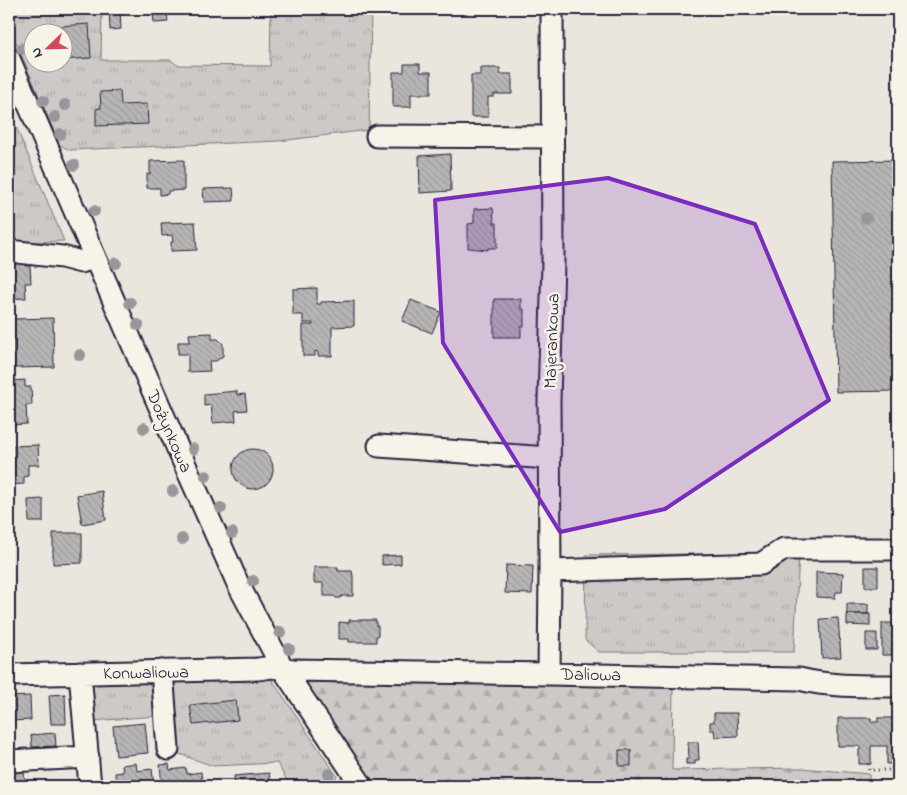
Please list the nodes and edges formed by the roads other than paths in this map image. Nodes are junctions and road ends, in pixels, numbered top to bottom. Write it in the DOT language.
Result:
graph roads {
  1 [pos="552,9"];
  2 [pos="9,59"];
  3 [pos="377,136"];
  4 [pos="552,137"];
  5 [pos="9,250"];
  6 [pos="95,258"];
  7 [pos="379,446"];
  8 [pos="549,458"];
  9 [pos="898,549"];
  10 [pos="550,571"];
  11 [pos="283,669"];
  12 [pos="162,672"];
  13 [pos="80,673"];
  14 [pos="549,674"];
  15 [pos="9,675"];
  16 [pos="898,686"];
  17 [pos="168,749"];
  18 [pos="88,757"];
  19 [pos="9,761"];
  20 [pos="90,786"];
  21 [pos="362,786"];
  1 -- 4 [label="street, Majerankowa"];
  2 -- 6 [label="street, Dożynkowa"];
  3 -- 4 [label="street"];
  4 -- 8 [label="street, Majerankowa"];
  5 -- 6 [label="street"];
  6 -- 11 [label="street, Dożynkowa"];
  7 -- 8 [label="street"];
  8 -- 10 [label="street, Majerankowa"];
  9 -- 10 [label="street"];
  10 -- 14 [label="street, Majerankowa"];
  11 -- 12 [label="street, Konwaliowa"];
  11 -- 14 [label="street, Daliowa"];
  11 -- 21 [label="street, Dożynkowa"];
  12 -- 13 [label="street, Konwaliowa"];
  12 -- 17 [label="street"];
  13 -- 15 [label="street, Konwaliowa"];
  13 -- 18 [label="street"];
  14 -- 16 [label="street, Daliowa"];
  18 -- 19 [label="street"];
  18 -- 20 [label="street"];
}
